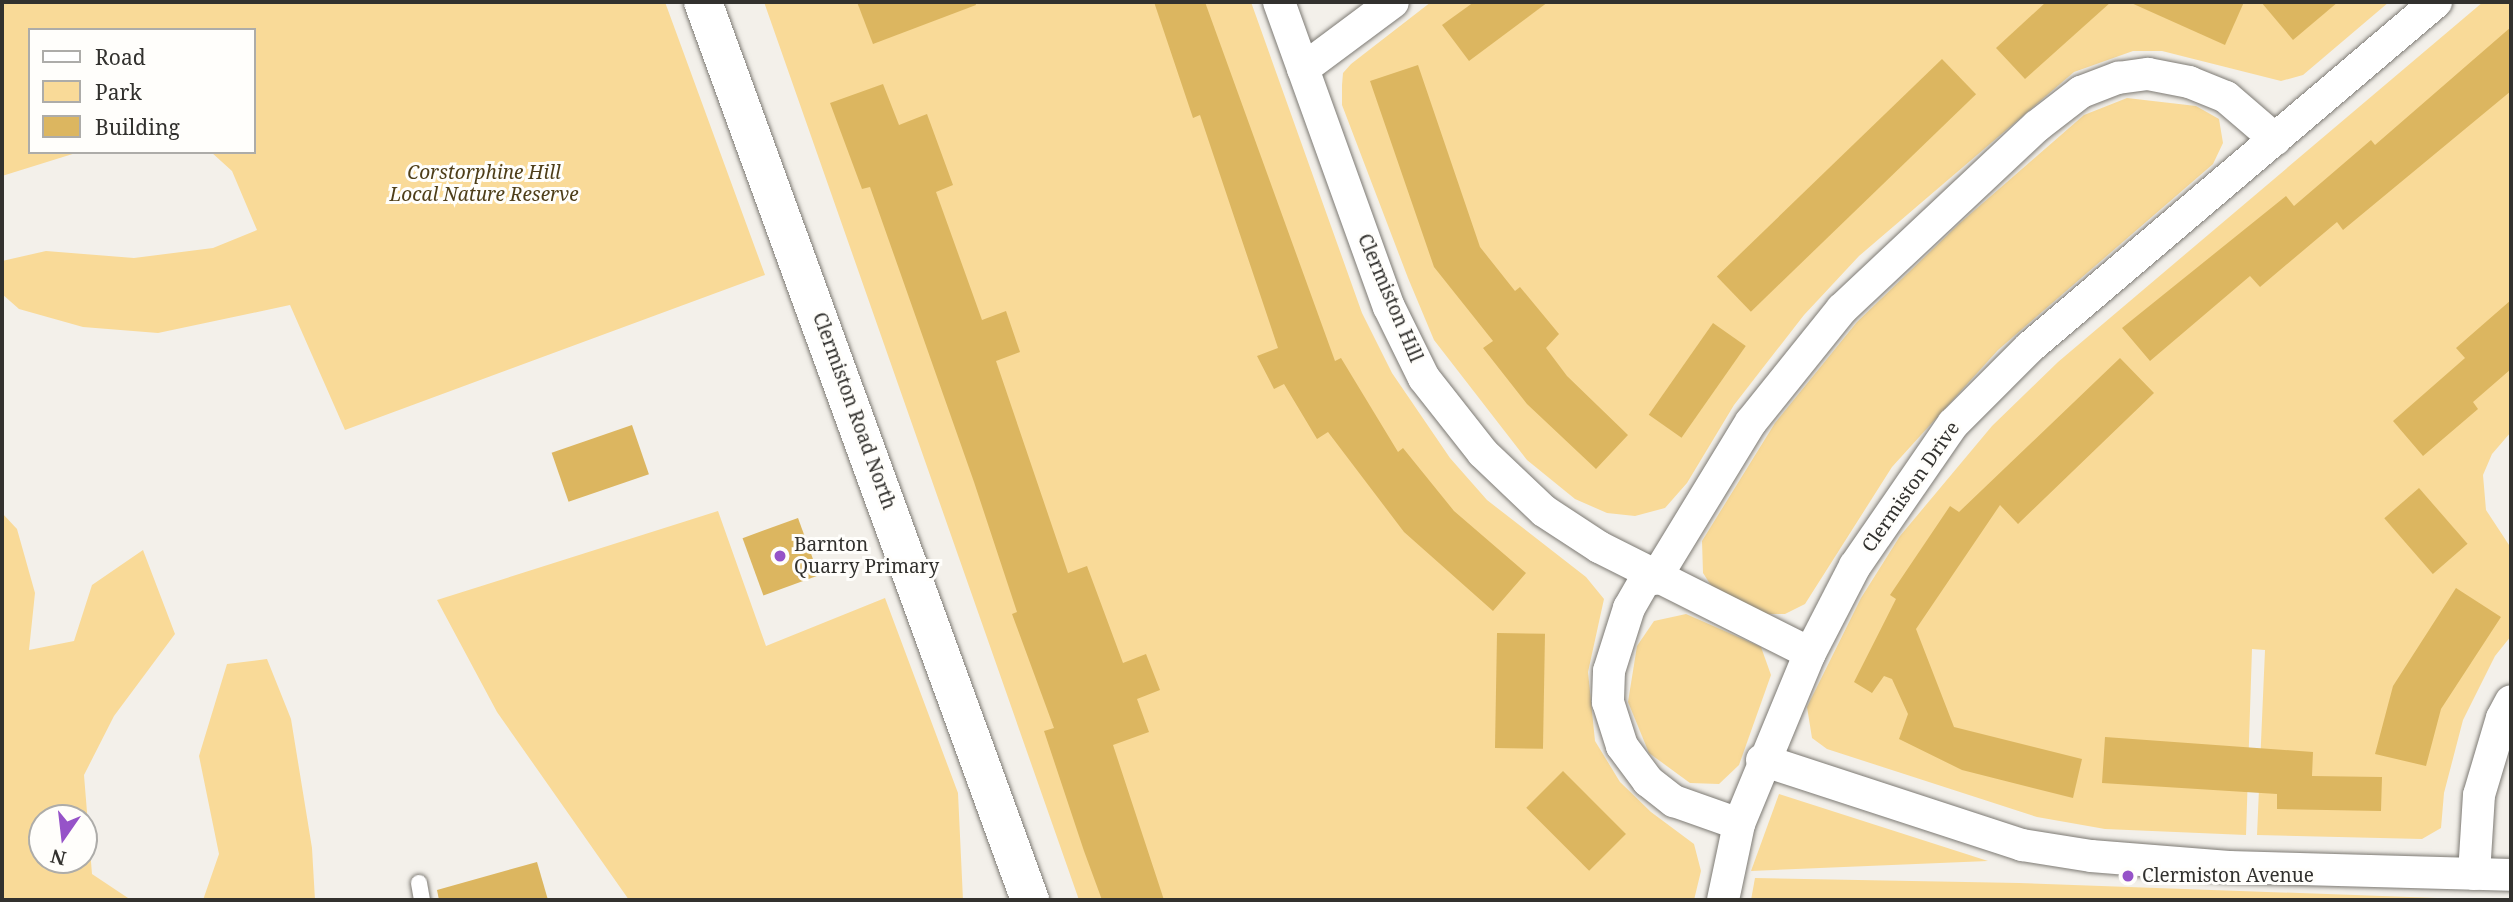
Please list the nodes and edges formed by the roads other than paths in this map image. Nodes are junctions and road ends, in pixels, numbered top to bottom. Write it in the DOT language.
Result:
graph roads {
  1 [pos="703,2"];
  2 [pos="1279,2"];
  3 [pos="1393,2"];
  4 [pos="2436,2"];
  5 [pos="1303,69"];
  6 [pos="2276,139"];
  7 [pos="1651,577"];
  8 [pos="1810,653"];
  9 [pos="2511,701"];
  10 [pos="1762,760"];
  11 [pos="1740,824"];
  12 [pos="2474,874"];
  13 [pos="2511,875"];
  14 [pos="419,883"];
  15 [pos="422,900"];
  16 [pos="1030,900"];
  17 [pos="1723,900"];
  1 -- 16 [label="street, Clermiston Road North"];
  2 -- 5 [label="street, Clermiston Hill"];
  3 -- 5 [label="street"];
  4 -- 6 [label="street, Clermiston Drive"];
  5 -- 7 [label="street, Clermiston Hill"];
  6 -- 7 [label="street"];
  6 -- 8 [label="street, Clermiston Drive"];
  7 -- 8 [label="street, Clermiston Hill"];
  7 -- 11 [label="street"];
  8 -- 10 [label="street, Clermiston Drive"];
  9 -- 12 [label="street"];
  10 -- 11 [label="street, Clermiston Drive"];
  10 -- 12 [label="street"];
  11 -- 17 [label="street, Clermiston Drive"];
  12 -- 13 [label="street"];
  14 -- 15 [label="lane"];
}
